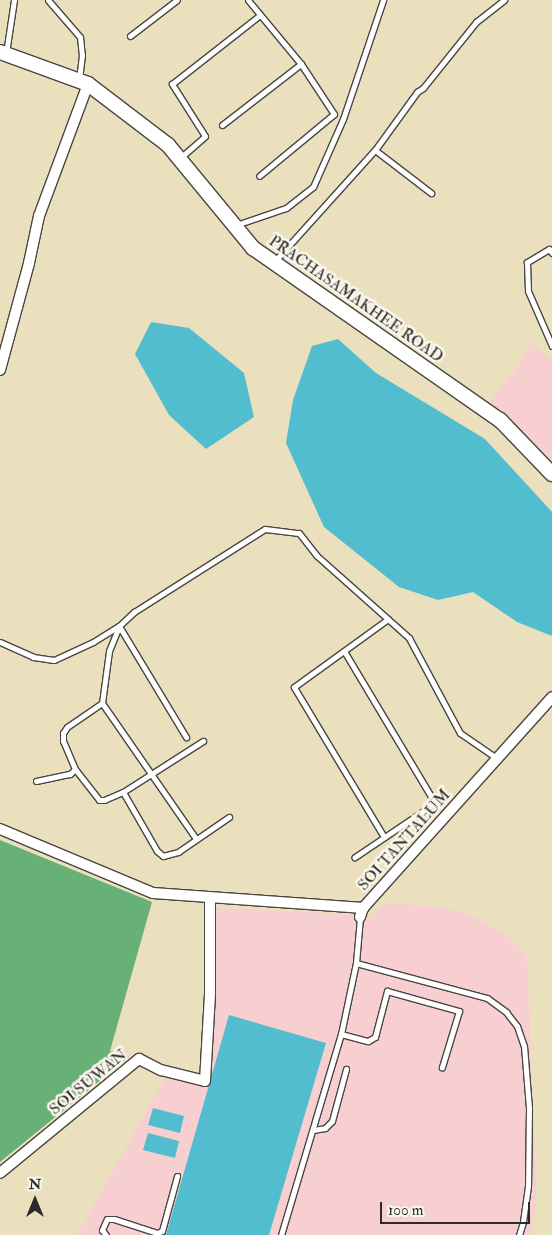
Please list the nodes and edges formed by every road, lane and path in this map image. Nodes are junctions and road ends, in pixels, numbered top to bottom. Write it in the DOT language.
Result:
graph roads {
  1 [pos="14,0"];
  2 [pos="48,0"];
  3 [pos="177,0"];
  4 [pos="248,0"];
  5 [pos="383,0"];
  6 [pos="504,0"];
  7 [pos="260,15"];
  8 [pos="130,36"];
  9 [pos="3,53"];
  10 [pos="301,64"];
  11 [pos="84,82"];
  12 [pos="222,125"];
  13 [pos="375,150"];
  14 [pos="180,159"];
  15 [pos="259,176"];
  16 [pos="431,193"];
  17 [pos="235,225"];
  18 [pos="552,253"];
  19 [pos="273,262"];
  20 [pos="552,346"];
  21 [pos="0,370"];
  22 [pos="552,474"];
  23 [pos="388,619"];
  24 [pos="119,626"];
  25 [pos="0,642"];
  26 [pos="344,651"];
  27 [pos="552,697"];
  28 [pos="102,703"];
  29 [pos="186,737"];
  30 [pos="203,741"];
  31 [pos="499,759"];
  32 [pos="75,769"];
  33 [pos="150,774"];
  34 [pos="36,781"];
  35 [pos="122,792"];
  36 [pos="229,818"];
  37 [pos="0,829"];
  38 [pos="384,837"];
  39 [pos="196,839"];
  40 [pos="355,857"];
  41 [pos="210,898"];
  42 [pos="362,912"];
  43 [pos="356,963"];
  44 [pos="341,1034"];
  45 [pos="442,1067"];
  46 [pos="346,1069"];
  47 [pos="313,1130"];
  48 [pos="0,1173"];
  49 [pos="177,1176"];
  50 [pos="106,1235"];
  51 [pos="281,1235"];
  52 [pos="519,1235"];
  1 -- 9 [label="lane"];
  2 -- 11 [label="lane"];
  3 -- 8 [label="lane"];
  4 -- 7 [label="lane"];
  5 -- 17 [label="lane"];
  6 -- 13 [label="lane"];
  7 -- 10 [label="lane"];
  7 -- 14 [label="lane"];
  9 -- 11 [label="street, PRACHASAMAKHEE ROAD"];
  10 -- 12 [label="lane"];
  10 -- 15 [label="lane"];
  11 -- 14 [label="street, PRACHASAMAKHEE ROAD"];
  11 -- 21 [label="street"];
  13 -- 16 [label="lane"];
  13 -- 19 [label="lane"];
  14 -- 17 [label="street, PRACHASAMAKHEE ROAD"];
  17 -- 19 [label="street, PRACHASAMAKHEE ROAD"];
  18 -- 20 [label="lane"];
  19 -- 22 [label="street, PRACHASAMAKHEE ROAD"];
  23 -- 24 [label="lane"];
  23 -- 26 [label="lane"];
  23 -- 31 [label="lane"];
  24 -- 25 [label="lane"];
  24 -- 28 [label="lane"];
  24 -- 29 [label="lane"];
  26 -- 38 [label="lane"];
  26 -- 38 [label="lane"];
  27 -- 31 [label="street, SOI TANTALUM"];
  28 -- 32 [label="lane"];
  28 -- 33 [label="lane"];
  30 -- 33 [label="lane"];
  31 -- 42 [label="street, SOI TANTALUM"];
  32 -- 34 [label="lane"];
  32 -- 35 [label="lane"];
  33 -- 35 [label="lane"];
  33 -- 39 [label="lane"];
  35 -- 39 [label="lane"];
  36 -- 39 [label="lane"];
  37 -- 41 [label="street"];
  38 -- 40 [label="lane"];
  41 -- 42 [label="street"];
  41 -- 48 [label="street, SOI SUWAN"];
  42 -- 43 [label="lane, SOI TANTALUM"];
  43 -- 44 [label="lane, SOI TANTALUM"];
  43 -- 52 [label="lane"];
  44 -- 45 [label="lane"];
  44 -- 47 [label="lane, SOI TANTALUM"];
  46 -- 47 [label="lane"];
  47 -- 51 [label="lane, SOI TANTALUM"];
  49 -- 50 [label="lane"];
}
